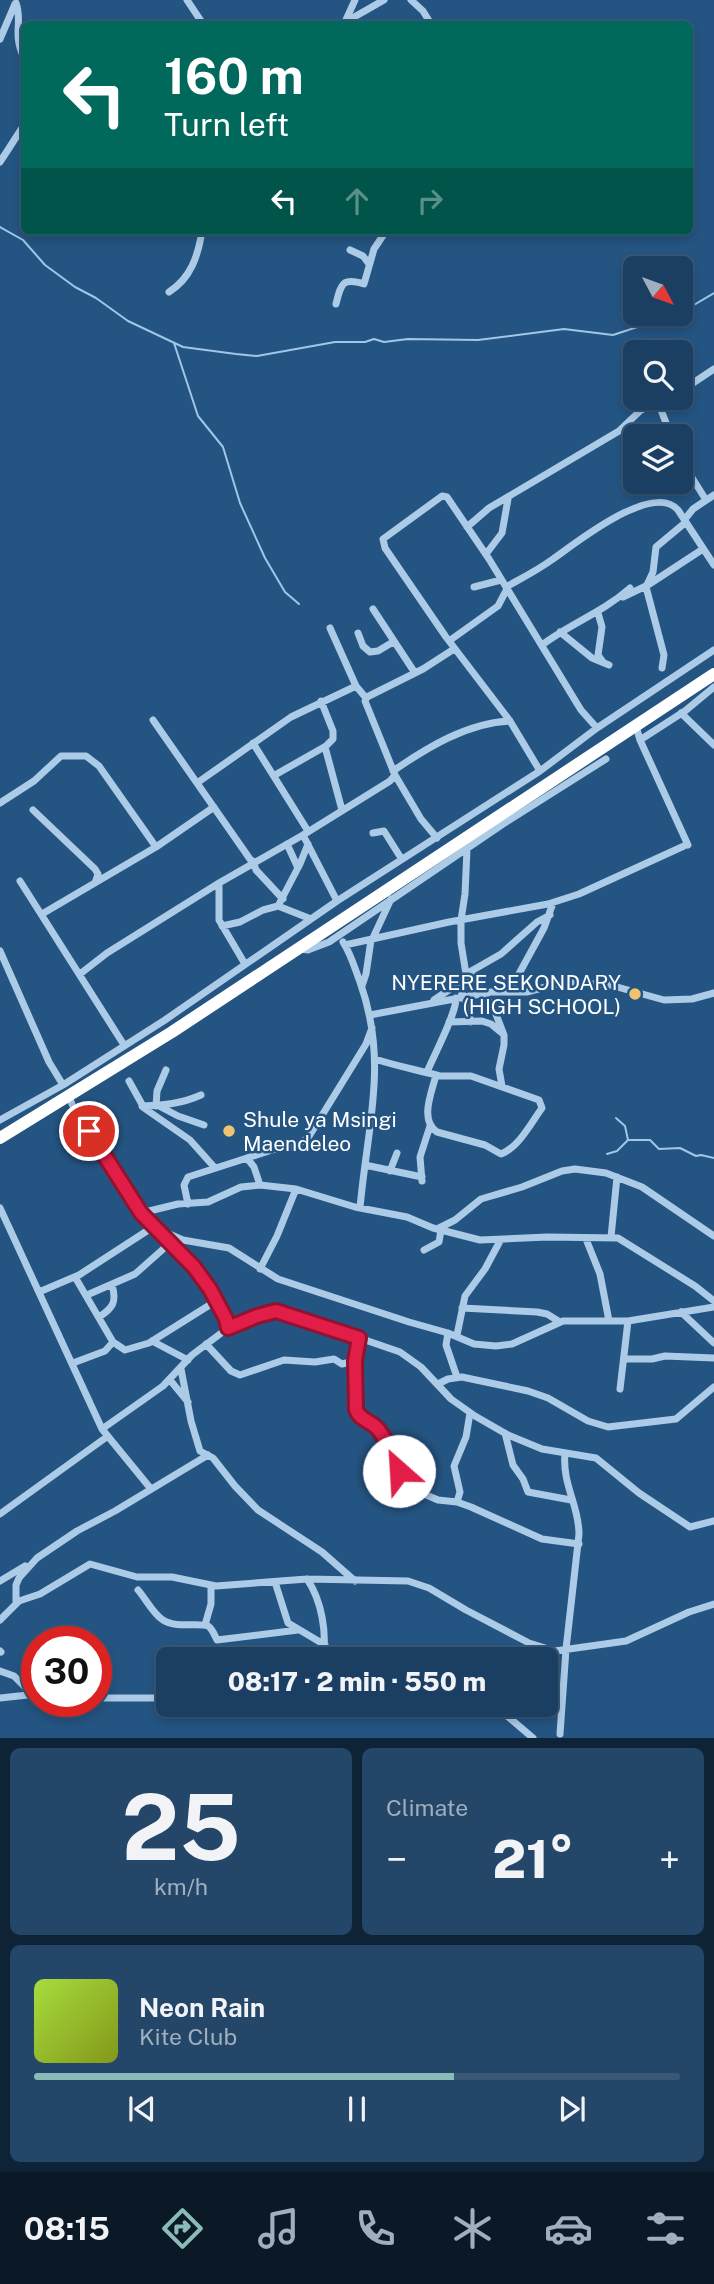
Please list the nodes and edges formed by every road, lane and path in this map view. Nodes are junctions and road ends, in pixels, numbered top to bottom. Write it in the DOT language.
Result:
graph roads {
  1 [pos="187,0"];
  2 [pos="355,0"];
  3 [pos="384,0"];
  4 [pos="411,0"];
  5 [pos="16,1"];
  6 [pos="201,21"];
  7 [pos="344,21"];
  8 [pos="348,21"];
  9 [pos="429,21"];
  10 [pos="0,39"];
  11 [pos="21,50"];
  12 [pos="21,130"];
  13 [pos="0,162"];
  14 [pos="201,235"];
  15 [pos="384,235"];
  16 [pos="350,250"];
  17 [pos="369,264"];
  18 [pos="169,292"];
  19 [pos="336,304"];
  20 [pos="714,369"];
  21 [pos="693,383"];
  22 [pos="643,410"];
  23 [pos="693,479"];
  24 [pos="714,495"];
  25 [pos="508,499"];
  26 [pos="706,500"];
  27 [pos="686,521"];
  28 [pos="467,527"];
  29 [pos="703,549"];
  30 [pos="485,554"];
  31 [pos="714,565"];
  32 [pos="505,585"];
  33 [pos="474,587"];
  34 [pos="646,587"];
  35 [pos="630,588"];
  36 [pos="620,597"];
  37 [pos="373,609"];
  38 [pos="598,613"];
  39 [pos="330,628"];
  40 [pos="560,632"];
  41 [pos="358,633"];
  42 [pos="449,641"];
  43 [pos="393,642"];
  44 [pos="542,645"];
  45 [pos="454,649"];
  46 [pos="714,650"];
  47 [pos="662,668"];
  48 [pos="415,673"];
  49 [pos="714,674"];
  50 [pos="356,686"];
  51 [pos="714,687"];
  52 [pos="366,698"];
  53 [pos="321,701"];
  54 [pos="681,713"];
  55 [pos="153,720"];
  56 [pos="510,721"];
  57 [pos="636,726"];
  58 [pos="597,728"];
  59 [pos="640,740"];
  60 [pos="253,743"];
  61 [pos="714,745"];
  62 [pos="325,747"];
  63 [pos="606,759"];
  64 [pos="540,771"];
  65 [pos="394,773"];
  66 [pos="275,775"];
  67 [pos="197,783"];
  68 [pos="0,803"];
  69 [pos="214,807"];
  70 [pos="33,810"];
  71 [pos="342,810"];
  72 [pos="305,833"];
  73 [pos="373,833"];
  74 [pos="437,838"];
  75 [pos="287,844"];
  76 [pos="307,844"];
  77 [pos="156,847"];
  78 [pos="467,849"];
  79 [pos="401,858"];
  80 [pos="253,862"];
  81 [pos="298,868"];
  82 [pos="20,881"];
  83 [pos="219,883"];
  84 [pos="95,884"];
  85 [pos="391,899"];
  86 [pos="337,901"];
  87 [pos="281,903"];
  88 [pos="553,903"];
  89 [pos="41,914"];
  90 [pos="550,915"];
  91 [pos="311,919"];
  92 [pos="461,920"];
  93 [pos="222,926"];
  94 [pos="338,936"];
  95 [pos="372,940"];
  96 [pos="345,945"];
  97 [pos="299,949"];
  98 [pos="0,951"];
  99 [pos="245,964"];
  100 [pos="4,966"];
  101 [pos="80,974"];
  102 [pos="468,974"];
  103 [pos="362,987"];
  104 [pos="509,992"];
  105 [pos="714,993"];
  106 [pos="482,994"];
  107 [pos="460,997"];
  108 [pos="431,1002"];
  109 [pos="494,1007"];
  110 [pos="370,1015"];
  111 [pos="483,1021"];
  112 [pos="449,1022"];
  113 [pos="471,1022"];
  114 [pos="168,1026"];
  115 [pos="372,1028"];
  116 [pos="503,1034"];
  117 [pos="141,1035"];
  118 [pos="124,1045"];
  119 [pos="148,1046"];
  120 [pos="375,1059"];
  121 [pos="166,1070"];
  122 [pos="427,1072"];
  123 [pos="436,1075"];
  124 [pos="129,1081"];
  125 [pos="502,1086"];
  126 [pos="66,1091"];
  127 [pos="201,1095"];
  128 [pos="142,1106"];
  129 [pos="157,1106"];
  130 [pos="1,1116"];
  131 [pos="204,1125"];
  132 [pos="430,1126"];
  133 [pos="0,1138"];
  134 [pos="397,1153"];
  135 [pos="247,1158"];
  136 [pos="365,1165"];
  137 [pos="215,1168"];
  138 [pos="390,1171"];
  139 [pos="617,1177"];
  140 [pos="260,1185"];
  141 [pos="296,1189"];
  142 [pos="188,1204"];
  143 [pos="0,1208"];
  144 [pos="360,1208"];
  145 [pos="141,1213"];
  146 [pos="156,1229"];
  147 [pos="439,1230"];
  148 [pos="714,1236"];
  149 [pos="611,1237"];
  150 [pos="586,1239"];
  151 [pos="500,1241"];
  152 [pos="170,1243"];
  153 [pos="424,1250"];
  154 [pos="260,1269"];
  155 [pos="75,1277"];
  156 [pos="112,1286"];
  157 [pos="714,1290"];
  158 [pos="39,1292"];
  159 [pos="87,1295"];
  160 [pos="216,1301"];
  161 [pos="713,1302"];
  162 [pos="462,1308"];
  163 [pos="681,1312"];
  164 [pos="99,1317"];
  165 [pos="609,1321"];
  166 [pos="628,1321"];
  167 [pos="560,1322"];
  168 [pos="228,1328"];
  169 [pos="452,1334"];
  170 [pos="359,1338"];
  171 [pos="152,1341"];
  172 [pos="113,1342"];
  173 [pos="714,1343"];
  174 [pos="206,1344"];
  175 [pos="714,1357"];
  176 [pos="624,1359"];
  177 [pos="188,1360"];
  178 [pos="355,1361"];
  179 [pos="73,1363"];
  180 [pos="181,1369"];
  181 [pos="457,1377"];
  182 [pos="170,1380"];
  183 [pos="438,1384"];
  184 [pos="714,1387"];
  185 [pos="620,1389"];
  186 [pos="188,1402"];
  187 [pos="470,1413"];
  188 [pos="102,1429"];
  189 [pos="505,1433"];
  190 [pos="108,1436"];
  191 [pos="565,1453"];
  192 [pos="208,1455"];
  193 [pos="151,1489"];
  194 [pos="571,1500"];
  195 [pos="457,1502"];
  196 [pos="0,1514"];
  197 [pos="714,1521"];
  198 [pos="579,1544"];
  199 [pos="32,1563"];
  200 [pos="307,1579"];
  201 [pos="0,1581"];
  202 [pos="355,1581"];
  203 [pos="275,1582"];
  204 [pos="211,1585"];
  205 [pos="138,1590"];
  206 [pos="16,1603"];
  207 [pos="714,1604"];
  208 [pos="0,1620"];
  209 [pos="205,1625"];
  210 [pos="298,1630"];
  211 [pos="324,1645"];
  212 [pos="566,1649"];
  213 [pos="0,1671"];
  214 [pos="21,1682"];
  215 [pos="21,1696"];
  216 [pos="0,1698"];
  217 [pos="112,1698"];
  218 [pos="156,1698"];
  219 [pos="507,1717"];
  220 [pos="560,1734"];
  221 [pos="533,1738"];
  1 -- 6 [label="street"];
  2 -- 7 [label="street"];
  3 -- 8 [label="street"];
  4 -- 9 [label="street"];
  5 -- 10 [label="street"];
  5 -- 11 [label="street"];
  12 -- 13 [label="street"];
  14 -- 18 [label="street"];
  15 -- 17 [label="street"];
  16 -- 17 [label="street"];
  17 -- 19 [label="street"];
  20 -- 21 [label="street"];
  22 -- 25 [label="street"];
  23 -- 26 [label="street"];
  24 -- 26 [label="street"];
  25 -- 28 [label="street"];
  25 -- 30 [label="street"];
  26 -- 27 [label="street"];
  27 -- 29 [label="street"];
  27 -- 32 [label="street"];
  27 -- 34 [label="street"];
  28 -- 30 [label="street"];
  28 -- 42 [label="street"];
  29 -- 31 [label="street"];
  29 -- 34 [label="street"];
  30 -- 32 [label="street"];
  32 -- 33 [label="street"];
  32 -- 42 [label="street"];
  32 -- 44 [label="street"];
  34 -- 36 [label="street"];
  34 -- 47 [label="street"];
  35 -- 36 [label="street"];
  36 -- 38 [label="street"];
  37 -- 43 [label="street"];
  38 -- 40 [label="street"];
  38 -- 40 [label="street"];
  39 -- 50 [label="street"];
  40 -- 44 [label="street"];
  41 -- 43 [label="street"];
  42 -- 45 [label="street"];
  43 -- 48 [label="street"];
  44 -- 58 [label="street"];
  45 -- 48 [label="street"];
  45 -- 56 [label="street"];
  46 -- 58 [label="street"];
  48 -- 52 [label="street"];
  49 -- 57 [label="highway"];
  50 -- 52 [label="street"];
  50 -- 53 [label="street"];
  51 -- 54 [label="street"];
  52 -- 65 [label="street"];
  53 -- 60 [label="street"];
  53 -- 62 [label="street"];
  54 -- 59 [label="street"];
  54 -- 61 [label="street"];
  55 -- 67 [label="street"];
  56 -- 64 [label="street"];
  56 -- 65 [label="street"];
  57 -- 59 [label="street"];
  57 -- 97 [label="highway"];
  58 -- 64 [label="street"];
  59 -- 88 [label="street"];
  60 -- 66 [label="street"];
  60 -- 67 [label="street"];
  62 -- 66 [label="street"];
  62 -- 71 [label="street"];
  63 -- 78 [label="street"];
  64 -- 74 [label="street"];
  65 -- 71 [label="street"];
  65 -- 74 [label="street"];
  66 -- 72 [label="street"];
  67 -- 69 [label="street"];
  68 -- 77 [label="street"];
  69 -- 77 [label="street"];
  69 -- 80 [label="street"];
  70 -- 84 [label="street"];
  71 -- 72 [label="street"];
  72 -- 75 [label="street"];
  72 -- 76 [label="street"];
  73 -- 79 [label="street"];
  74 -- 79 [label="street"];
  75 -- 80 [label="street"];
  75 -- 81 [label="street"];
  76 -- 81 [label="street"];
  76 -- 86 [label="street"];
  77 -- 84 [label="street"];
  78 -- 85 [label="street"];
  78 -- 92 [label="street"];
  79 -- 86 [label="street"];
  80 -- 83 [label="street"];
  80 -- 87 [label="street"];
  81 -- 87 [label="street"];
  82 -- 89 [label="street"];
  83 -- 93 [label="street"];
  83 -- 101 [label="street"];
  84 -- 89 [label="street"];
  85 -- 94 [label="street"];
  85 -- 95 [label="street"];
  86 -- 91 [label="street"];
  87 -- 91 [label="street"];
  87 -- 93 [label="street"];
  88 -- 90 [label="street"];
  88 -- 92 [label="street"];
  89 -- 101 [label="street"];
  90 -- 102 [label="street"];
  90 -- 104 [label="street"];
  91 -- 99 [label="street"];
  92 -- 95 [label="street"];
  92 -- 102 [label="street"];
  93 -- 99 [label="street"];
  94 -- 96 [label="street"];
  94 -- 97 [label="street"];
  95 -- 96 [label="street"];
  95 -- 103 [label="street"];
  96 -- 103 [label="street"];
  97 -- 114 [label="highway"];
  98 -- 100 [label="street"];
  99 -- 114 [label="street"];
  100 -- 126 [label="street"];
  101 -- 118 [label="street"];
  102 -- 106 [label="street"];
  102 -- 107 [label="street"];
  102 -- 108 [label="street"];
  103 -- 110 [label="street"];
  104 -- 105 [label="street"];
  104 -- 106 [label="street"];
  106 -- 107 [label="street"];
  106 -- 109 [label="street"];
  107 -- 108 [label="street"];
  107 -- 112 [label="street"];
  107 -- 113 [label="street"];
  108 -- 110 [label="street"];
  109 -- 111 [label="street"];
  109 -- 116 [label="street"];
  110 -- 115 [label="street"];
  111 -- 113 [label="street"];
  111 -- 116 [label="street"];
  112 -- 113 [label="street"];
  112 -- 122 [label="street"];
  114 -- 117 [label="street"];
  114 -- 119 [label="highway"];
  115 -- 120 [label="street"];
  115 -- 135 [label="street"];
  116 -- 125 [label="street"];
  117 -- 118 [label="street"];
  117 -- 119 [label="street"];
  118 -- 126 [label="street"];
  119 -- 126 [label="highway"];
  120 -- 122 [label="street"];
  120 -- 136 [label="street"];
  121 -- 129 [label="street"];
  122 -- 123 [label="street"];
  123 -- 125 [label="street"];
  123 -- 132 [label="street"];
  124 -- 128 [label="street"];
  125 -- 132 [label="street"];
  126 -- 130 [label="street"];
  126 -- 133 [label="highway"];
  126 -- 145 [label="street"];
  127 -- 129 [label="street"];
  128 -- 129 [label="street"];
  128 -- 137 [label="street"];
  129 -- 131 [label="street"];
  132 -- 138 [label="street"];
  134 -- 138 [label="street"];
  135 -- 137 [label="street"];
  135 -- 140 [label="street"];
  136 -- 138 [label="street"];
  136 -- 144 [label="street"];
  137 -- 142 [label="street"];
  139 -- 147 [label="street"];
  139 -- 148 [label="street"];
  139 -- 149 [label="street"];
  140 -- 141 [label="street"];
  140 -- 142 [label="street"];
  141 -- 144 [label="street"];
  141 -- 154 [label="street"];
  142 -- 145 [label="street"];
  143 -- 158 [label="street"];
  144 -- 147 [label="street"];
  145 -- 146 [label="street"];
  146 -- 152 [label="street"];
  146 -- 154 [label="street"];
  146 -- 155 [label="street"];
  147 -- 151 [label="street"];
  147 -- 153 [label="street"];
  149 -- 150 [label="street"];
  149 -- 161 [label="street"];
  150 -- 151 [label="street"];
  150 -- 165 [label="street"];
  151 -- 162 [label="street"];
  152 -- 156 [label="street"];
  152 -- 160 [label="street"];
  154 -- 169 [label="street"];
  155 -- 158 [label="street"];
  155 -- 159 [label="street"];
  156 -- 159 [label="street"];
  156 -- 164 [label="street"];
  157 -- 161 [label="street"];
  158 -- 179 [label="street"];
  159 -- 164 [label="street"];
  160 -- 168 [label="street"];
  160 -- 171 [label="street"];
  161 -- 163 [label="street"];
  162 -- 167 [label="street"];
  162 -- 169 [label="street"];
  163 -- 166 [label="street"];
  163 -- 173 [label="street"];
  164 -- 172 [label="street"];
  165 -- 166 [label="street"];
  165 -- 167 [label="street"];
  166 -- 176 [label="street"];
  167 -- 169 [label="street"];
  168 -- 170 [label="street"];
  168 -- 174 [label="street"];
  169 -- 181 [label="street"];
  170 -- 178 [label="street"];
  170 -- 183 [label="street"];
  171 -- 172 [label="street"];
  171 -- 177 [label="street"];
  172 -- 179 [label="street"];
  174 -- 177 [label="street"];
  174 -- 178 [label="street"];
  175 -- 176 [label="street"];
  176 -- 185 [label="street"];
  177 -- 180 [label="street"];
  178 -- 195 [label="street"];
  179 -- 188 [label="street"];
  180 -- 182 [label="street"];
  180 -- 186 [label="street"];
  181 -- 183 [label="street"];
  181 -- 184 [label="street"];
  182 -- 186 [label="street"];
  182 -- 188 [label="street"];
  183 -- 187 [label="street"];
  186 -- 192 [label="street"];
  187 -- 189 [label="street"];
  187 -- 195 [label="street"];
  188 -- 190 [label="street"];
  189 -- 191 [label="street"];
  189 -- 194 [label="street"];
  190 -- 193 [label="street"];
  190 -- 196 [label="street"];
  191 -- 194 [label="street"];
  191 -- 197 [label="street"];
  192 -- 193 [label="street"];
  192 -- 202 [label="street"];
  193 -- 199 [label="street"];
  194 -- 198 [label="street"];
  195 -- 198 [label="street"];
  198 -- 212 [label="street"];
  199 -- 201 [label="street"];
  199 -- 206 [label="street"];
  200 -- 202 [label="street"];
  200 -- 203 [label="street"];
  200 -- 211 [label="street"];
  202 -- 212 [label="street"];
  203 -- 204 [label="street"];
  203 -- 210 [label="street"];
  204 -- 206 [label="street"];
  204 -- 209 [label="street"];
  205 -- 209 [label="street"];
  206 -- 208 [label="street"];
  207 -- 212 [label="street"];
  209 -- 210 [label="street"];
  210 -- 211 [label="street"];
  212 -- 220 [label="street"];
  213 -- 214 [label="street"];
  215 -- 216 [label="street"];
  217 -- 218 [label="street"];
  219 -- 221 [label="street"];
}
